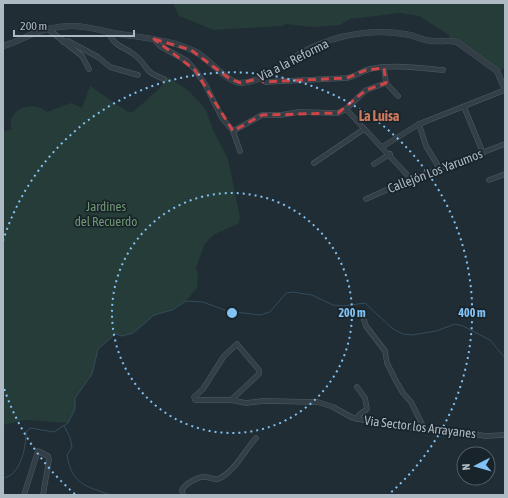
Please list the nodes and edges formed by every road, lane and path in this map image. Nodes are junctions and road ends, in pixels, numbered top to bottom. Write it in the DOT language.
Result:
graph roads {
  1 [pos="48,29"];
  2 [pos="108,32"];
  3 [pos="154,39"];
  4 [pos="63,42"];
  5 [pos="3,46"];
  6 [pos="384,68"];
  7 [pos="89,69"];
  8 [pos="443,70"];
  9 [pos="138,75"];
  10 [pos="261,78"];
  11 [pos="164,79"];
  12 [pos="386,83"];
  13 [pos="505,90"];
  14 [pos="398,96"];
  15 [pos="464,108"];
  16 [pos="346,109"];
  17 [pos="419,124"];
  18 [pos="364,129"];
  19 [pos="233,131"];
  20 [pos="505,144"];
  21 [pos="382,147"];
  22 [pos="240,151"];
  23 [pos="483,153"];
  24 [pos="390,154"];
  25 [pos="314,163"];
  26 [pos="374,164"];
  27 [pos="440,169"];
  28 [pos="505,174"];
  29 [pos="412,179"];
  30 [pos="490,180"];
  31 [pos="366,199"];
  32 [pos="364,320"];
  33 [pos="357,387"];
  34 [pos="231,400"];
  35 [pos="357,419"];
  36 [pos="425,430"];
  37 [pos="505,435"];
  38 [pos="256,438"];
  39 [pos="24,495"];
  40 [pos="42,495"];
  41 [pos="183,495"];
  1 -- 2 [label="street, Vía a la Reforma"];
  1 -- 4 [label="street"];
  1 -- 5 [label="street, Vía a la Reforma"];
  2 -- 3 [label="street, Vía a la Reforma"];
  2 -- 11 [label="street"];
  3 -- 10 [label="street, Vía a la Reforma"];
  3 -- 19 [label="street"];
  4 -- 7 [label="street"];
  4 -- 9 [label="street"];
  6 -- 8 [label="street"];
  6 -- 10 [label="street"];
  6 -- 12 [label="street"];
  10 -- 13 [label="street, Vía a la Reforma"];
  12 -- 14 [label="street"];
  12 -- 16 [label="street"];
  13 -- 15 [label="street"];
  15 -- 17 [label="street"];
  15 -- 23 [label="street"];
  16 -- 18 [label="street"];
  16 -- 19 [label="street"];
  17 -- 21 [label="street"];
  17 -- 27 [label="street"];
  18 -- 21 [label="street"];
  18 -- 25 [label="street"];
  19 -- 22 [label="street"];
  20 -- 23 [label="street, Callejón Los Yarumos"];
  21 -- 24 [label="street"];
  23 -- 27 [label="street, Callejón Los Yarumos"];
  24 -- 26 [label="street"];
  24 -- 29 [label="street"];
  27 -- 29 [label="street, Callejón Los Yarumos"];
  28 -- 30 [label="street"];
  29 -- 31 [label="street, Callejón Los Yarumos"];
  32 -- 36 [label="street"];
  33 -- 35 [label="street"];
  34 -- 34 [label="street, Via Sector los Arrayanes"];
  34 -- 35 [label="street, Via Sector los Arrayanes"];
  35 -- 36 [label="street, Via Sector los Arrayanes"];
  36 -- 37 [label="street, Via Sector los Arrayanes"];
  38 -- 41 [label="street"];
  39 -- 40 [label="street"];
}
